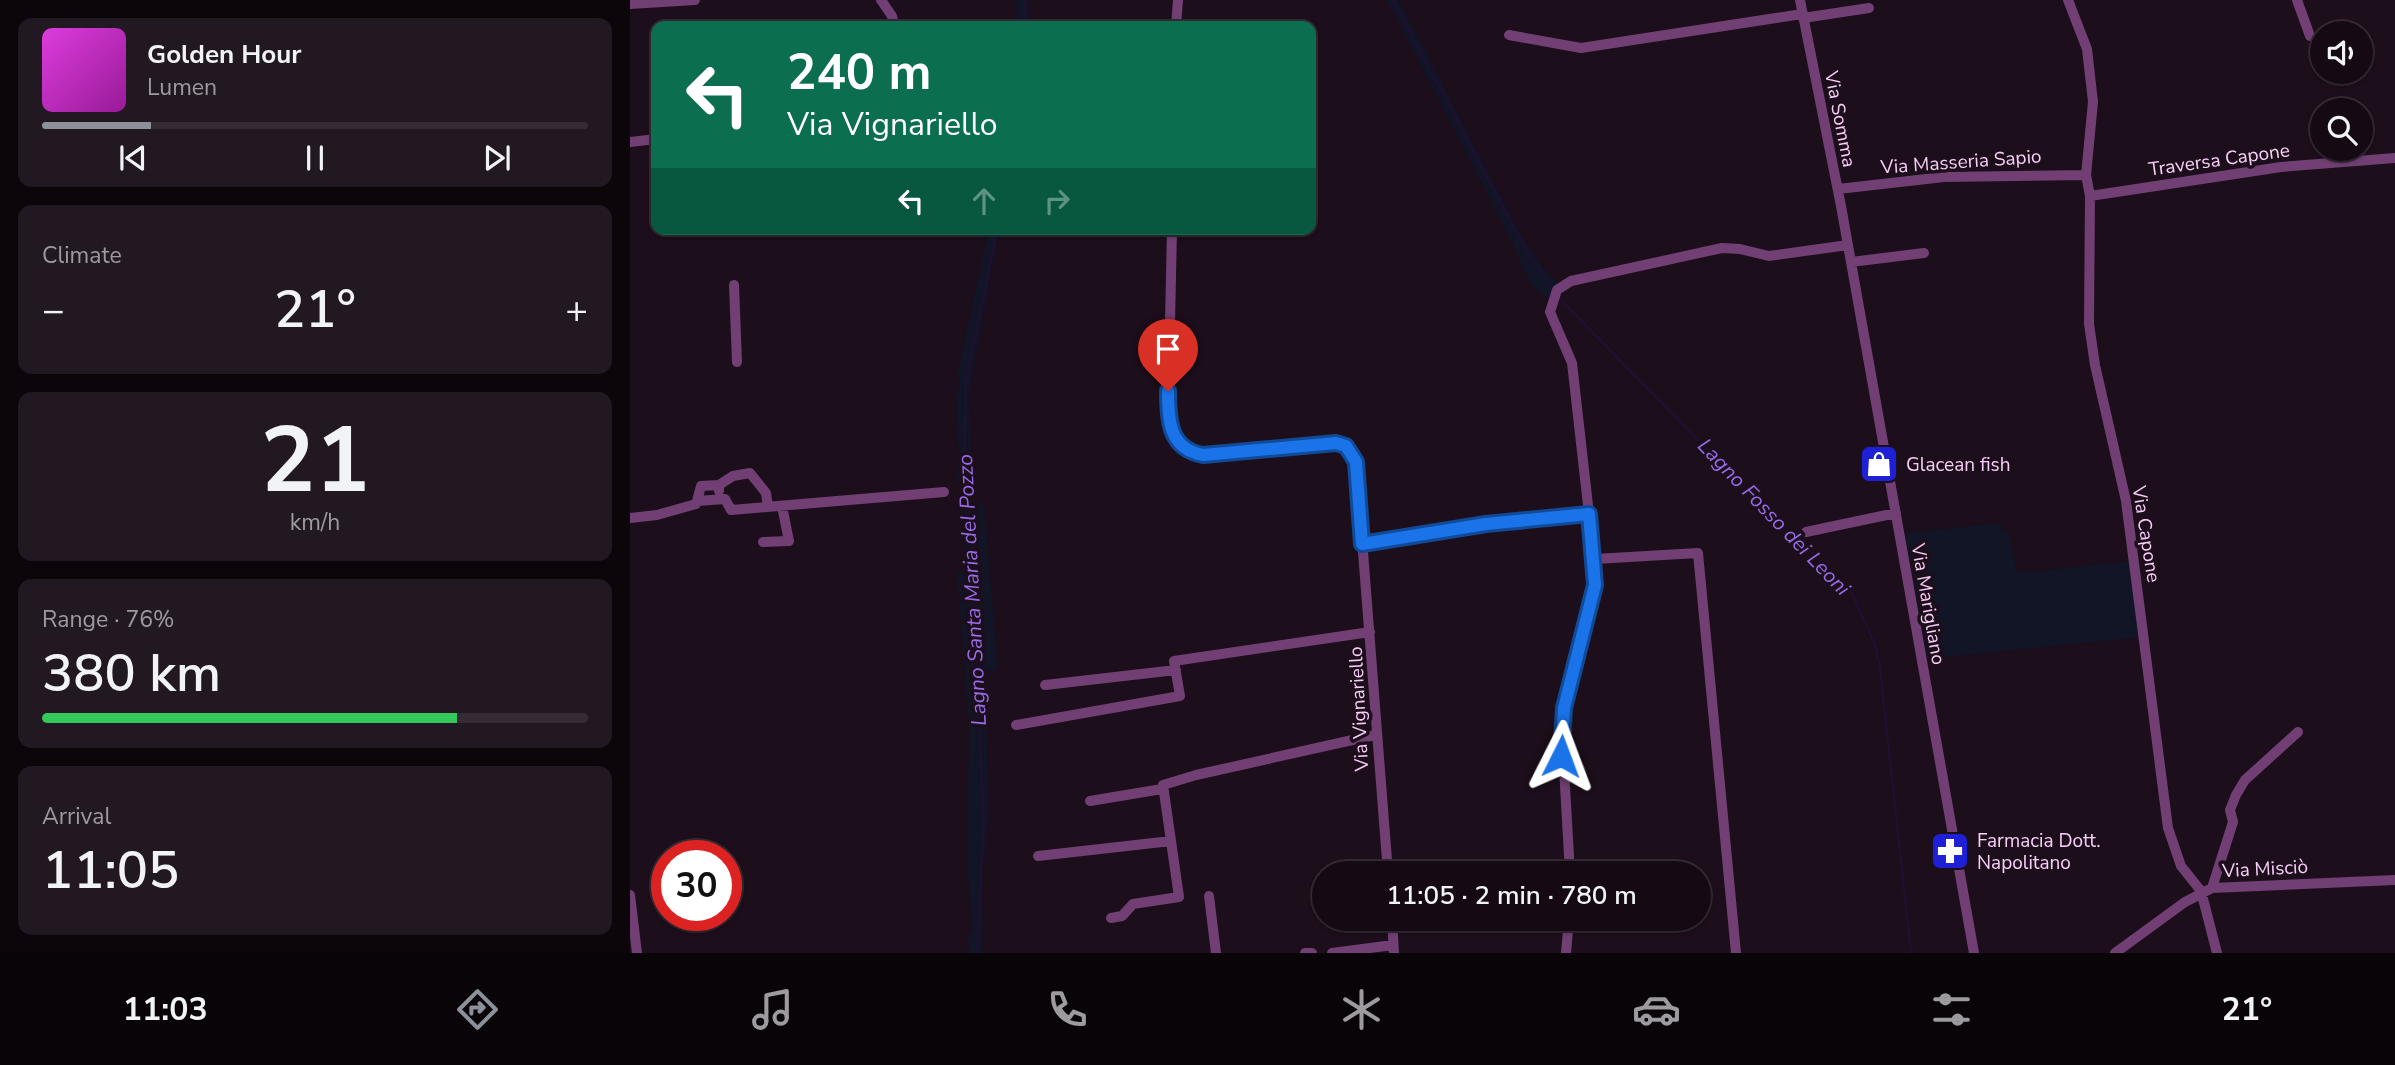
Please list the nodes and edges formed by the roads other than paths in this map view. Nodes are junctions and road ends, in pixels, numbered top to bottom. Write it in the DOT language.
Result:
graph roads {
  1 [pos="695,0"];
  2 [pos="881,0"];
  3 [pos="1178,0"];
  4 [pos="1800,0"];
  5 [pos="2068,0"];
  6 [pos="2297,0"];
  7 [pos="630,4"];
  8 [pos="1869,8"];
  9 [pos="1803,16"];
  10 [pos="893,21"];
  11 [pos="1176,21"];
  12 [pos="1509,35"];
  13 [pos="2310,36"];
  14 [pos="651,140"];
  15 [pos="630,142"];
  16 [pos="2395,158"];
  17 [pos="2086,175"];
  18 [pos="1838,190"];
  19 [pos="2090,196"];
  20 [pos="1172,235"];
  21 [pos="1848,245"];
  22 [pos="1924,253"];
  23 [pos="1851,262"];
  24 [pos="734,285"];
  25 [pos="737,362"];
  26 [pos="719,485"];
  27 [pos="944,492"];
  28 [pos="720,499"];
  29 [pos="697,500"];
  30 [pos="782,506"];
  31 [pos="768,507"];
  32 [pos="1896,513"];
  33 [pos="1589,514"];
  34 [pos="630,518"];
  35 [pos="1806,532"];
  36 [pos="763,542"];
  37 [pos="1362,544"];
  38 [pos="1595,559"];
  39 [pos="1370,632"];
  40 [pos="1176,670"];
  41 [pos="1045,685"];
  42 [pos="1016,725"];
  43 [pos="2298,732"];
  44 [pos="1375,735"];
  45 [pos="1162,789"];
  46 [pos="1090,801"];
  47 [pos="1171,841"];
  48 [pos="1038,856"];
  49 [pos="1387,861"];
  50 [pos="1569,861"];
  51 [pos="2395,880"];
  52 [pos="2207,890"];
  53 [pos="630,895"];
  54 [pos="1209,896"];
  55 [pos="631,914"];
  56 [pos="1111,918"];
  57 [pos="1393,931"];
  58 [pos="1568,931"];
  59 [pos="1394,949"];
  60 [pos="637,953"];
  61 [pos="1216,953"];
  62 [pos="1305,953"];
  63 [pos="1312,953"];
  64 [pos="1332,953"];
  65 [pos="1566,953"];
  66 [pos="1736,953"];
  67 [pos="1974,953"];
  68 [pos="2115,953"];
  69 [pos="2217,953"];
  1 -- 7 [label="street"];
  2 -- 10 [label="street"];
  3 -- 11 [label="street"];
  4 -- 9 [label="street, Via Somma"];
  5 -- 17 [label="street, Via Capone"];
  6 -- 13 [label="street"];
  8 -- 9 [label="street"];
  9 -- 12 [label="street"];
  9 -- 18 [label="street, Via Somma"];
  14 -- 15 [label="street"];
  16 -- 19 [label="street, Traversa Capone"];
  17 -- 18 [label="street, Via Masseria Sapio"];
  17 -- 19 [label="street, Via Capone"];
  18 -- 21 [label="street, Via Somma"];
  19 -- 52 [label="street, Via Capone"];
  20 -- 37 [label="street, Via Vignariello"];
  21 -- 23 [label="street, Via Marigliano"];
  21 -- 33 [label="street"];
  22 -- 23 [label="street"];
  23 -- 32 [label="street, Via Marigliano"];
  24 -- 25 [label="street"];
  26 -- 28 [label="street"];
  26 -- 29 [label="street"];
  26 -- 31 [label="street"];
  27 -- 30 [label="street"];
  28 -- 29 [label="street"];
  28 -- 31 [label="street"];
  29 -- 34 [label="street"];
  30 -- 31 [label="street"];
  30 -- 36 [label="street"];
  32 -- 35 [label="street"];
  32 -- 67 [label="street, Via Marigliano"];
  33 -- 37 [label="street"];
  33 -- 38 [label="street"];
  37 -- 39 [label="street, Via Vignariello"];
  38 -- 50 [label="street"];
  38 -- 66 [label="street"];
  39 -- 40 [label="street"];
  39 -- 44 [label="street, Via Vignariello"];
  40 -- 41 [label="street"];
  40 -- 42 [label="street"];
  43 -- 52 [label="street"];
  44 -- 45 [label="street"];
  44 -- 49 [label="street, Via Vignariello"];
  45 -- 46 [label="street"];
  45 -- 47 [label="street"];
  47 -- 48 [label="street"];
  47 -- 56 [label="street"];
  51 -- 52 [label="street, Via Misciò"];
  52 -- 68 [label="street, Via Misciò"];
  52 -- 69 [label="street"];
  53 -- 55 [label="street"];
  54 -- 61 [label="street"];
  55 -- 60 [label="street"];
  57 -- 59 [label="street"];
  58 -- 65 [label="street"];
  59 -- 64 [label="street"];
  62 -- 63 [label="street"];
}
